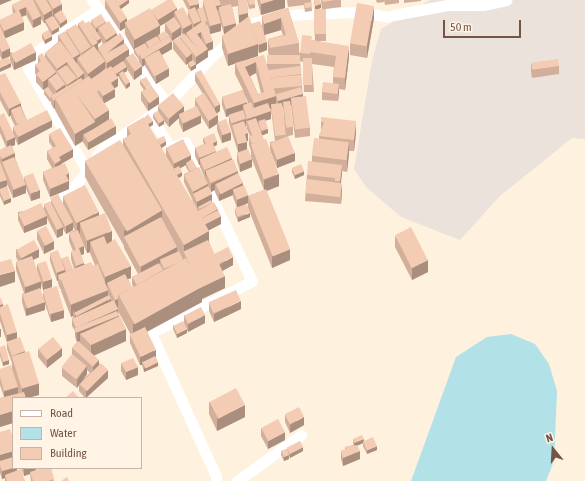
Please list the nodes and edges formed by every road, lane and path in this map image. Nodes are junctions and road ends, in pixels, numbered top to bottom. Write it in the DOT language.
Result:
graph roads {
  1 [pos="506,0"];
  2 [pos="95,4"];
  3 [pos="167,104"];
  4 [pos="150,116"];
  5 [pos="86,169"];
  6 [pos="49,205"];
  7 [pos="301,435"];
  8 [pos="216,481"];
  9 [pos="237,481"];
  1 -- 3 [label="street"];
  2 -- 3 [label="street"];
  2 -- 5 [label="street"];
  3 -- 4 [label="street"];
  4 -- 5 [label="street"];
  4 -- 8 [label="street"];
  5 -- 6 [label="street"];
  7 -- 9 [label="street"];
}
